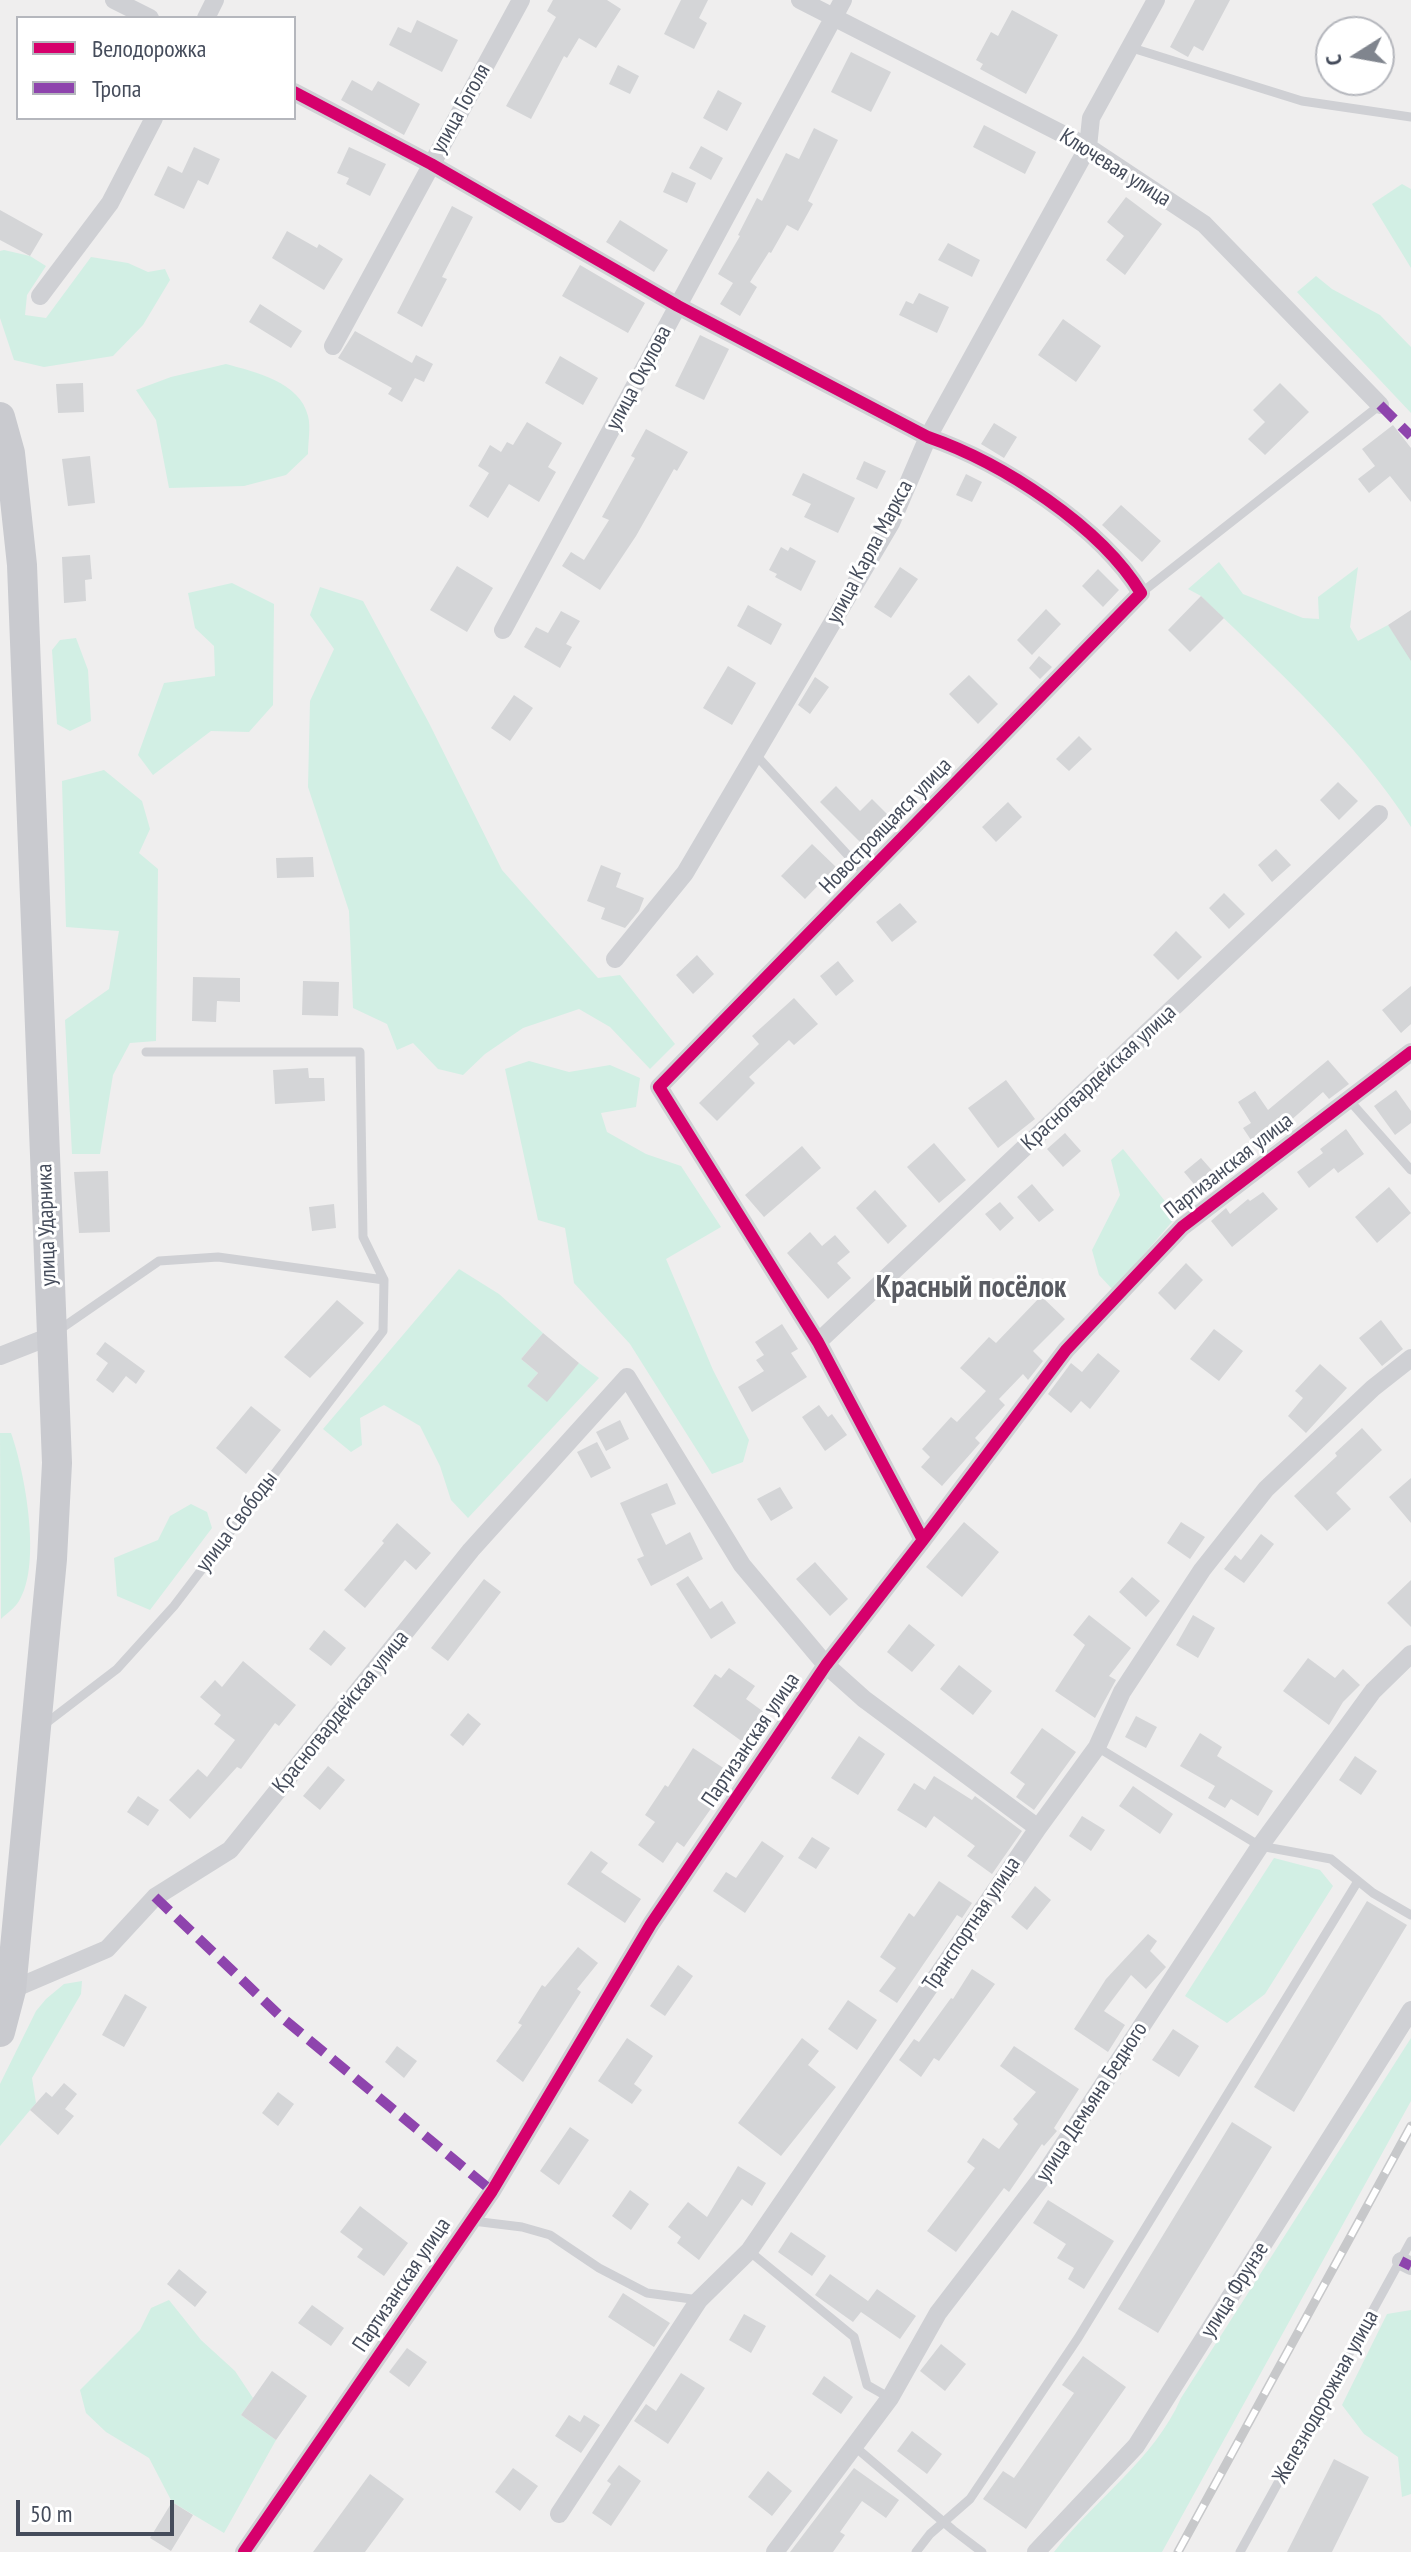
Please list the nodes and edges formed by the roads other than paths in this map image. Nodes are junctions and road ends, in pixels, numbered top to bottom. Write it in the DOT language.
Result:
graph roads {
  1 [pos="114,0"];
  2 [pos="521,0"];
  3 [pos="800,0"];
  4 [pos="843,0"];
  5 [pos="1156,0"];
  6 [pos="146,16"];
  7 [pos="834,17"];
  8 [pos="1129,47"];
  9 [pos="296,93"];
  10 [pos="1411,117"];
  11 [pos="153,120"];
  12 [pos="1088,147"];
  13 [pos="431,164"];
  14 [pos="40,296"];
  15 [pos="678,306"];
  16 [pos="333,346"];
  17 [pos="1380,405"];
  18 [pos="0,417"];
  19 [pos="928,437"];
  20 [pos="5,454"];
  21 [pos="1141,593"];
  22 [pos="503,630"];
  23 [pos="755,754"];
  24 [pos="1379,814"];
  25 [pos="866,875"];
  26 [pos="615,959"];
  27 [pos="146,1052"];
  28 [pos="1411,1052"];
  29 [pos="1348,1099"];
  30 [pos="1411,1170"];
  31 [pos="384,1280"];
  32 [pos="51,1336"];
  33 [pos="818,1342"];
  34 [pos="0,1356"];
  35 [pos="1411,1358"];
  36 [pos="923,1540"];
  37 [pos="1411,1654"];
  38 [pos="826,1665"];
  39 [pos="36,1731"];
  40 [pos="1097,1747"];
  41 [pos="1038,1828"];
  42 [pos="1260,1846"];
  43 [pos="1358,1881"];
  44 [pos="1411,1915"];
  45 [pos="11,1990"];
  46 [pos="1411,2010"];
  47 [pos="0,2032"];
  48 [pos="471,2221"];
  49 [pos="1411,2241"];
  50 [pos="749,2251"];
  51 [pos="1406,2264"];
  52 [pos="699,2300"];
  53 [pos="890,2398"];
  54 [pos="854,2446"];
  55 [pos="559,2514"];
  56 [pos="945,2523"];
  57 [pos="244,2552"];
  58 [pos="775,2552"];
  59 [pos="916,2552"];
  60 [pos="982,2552"];
  61 [pos="1036,2552"];
  62 [pos="1240,2552"];
  1 -- 6 [label="street"];
  2 -- 13 [label="street, улица Гоголя"];
  3 -- 7 [label="street, Ключевая улица"];
  4 -- 7 [label="street, улица Окулова"];
  5 -- 8 [label="street, улица Карла Маркса"];
  7 -- 12 [label="street, Ключевая улица"];
  7 -- 15 [label="street, улица Окулова"];
  8 -- 10 [label="lane"];
  8 -- 12 [label="street, улица Карла Маркса"];
  9 -- 13 [label="street"];
  11 -- 14 [label="street"];
  12 -- 17 [label="street, Ключевая улица"];
  12 -- 19 [label="street, улица Карла Маркса"];
  13 -- 15 [label="street"];
  13 -- 16 [label="street, улица Гоголя"];
  15 -- 19 [label="street"];
  15 -- 22 [label="street, улица Окулова"];
  17 -- 21 [label="lane, Новостроящаяся улица"];
  18 -- 20 [label="main road, улица Ударника"];
  19 -- 21 [label="street"];
  19 -- 23 [label="street, улица Карла Маркса"];
  20 -- 32 [label="main road, улица Ударника"];
  21 -- 25 [label="street, Новостроящаяся улица"];
  23 -- 25 [label="lane"];
  23 -- 26 [label="street, улица Карла Маркса"];
  24 -- 33 [label="street, Красногвардейская улица"];
  25 -- 33 [label="street, Новостроящаяся улица"];
  27 -- 31 [label="lane, улица Свободы"];
  28 -- 29 [label="street, Партизанская улица"];
  29 -- 30 [label="lane"];
  29 -- 36 [label="street, Партизанская улица"];
  31 -- 32 [label="lane"];
  31 -- 39 [label="lane, улица Свободы"];
  32 -- 34 [label="street"];
  32 -- 39 [label="main road, улица Ударника"];
  33 -- 36 [label="street"];
  35 -- 40 [label="street, Транспортная улица"];
  36 -- 38 [label="street, Партизанская улица"];
  37 -- 42 [label="street, улица Демьяна Бедного"];
  38 -- 41 [label="street"];
  38 -- 45 [label="street, Красногвардейская улица"];
  38 -- 48 [label="street, Партизанская улица"];
  39 -- 45 [label="main road, улица Ударника"];
  40 -- 41 [label="street, Транспортная улица"];
  40 -- 42 [label="lane"];
  41 -- 50 [label="street, Транспортная улица"];
  42 -- 43 [label="lane"];
  42 -- 53 [label="street, улица Демьяна Бедного"];
  43 -- 44 [label="lane"];
  43 -- 56 [label="lane"];
  45 -- 47 [label="main road, улица Ударника"];
  46 -- 61 [label="street, улица Фрунзе"];
  48 -- 52 [label="lane"];
  48 -- 57 [label="street, Партизанская улица"];
  49 -- 51 [label="lane, Железнодорожная улица"];
  50 -- 52 [label="street, Транспортная улица"];
  50 -- 53 [label="lane"];
  51 -- 62 [label="lane, Железнодорожная улица"];
  52 -- 55 [label="street, Транспортная улица"];
  53 -- 54 [label="street, улица Демьяна Бедного"];
  54 -- 56 [label="lane"];
  54 -- 58 [label="street, улица Демьяна Бедного"];
  56 -- 59 [label="lane"];
  56 -- 60 [label="lane"];
}
